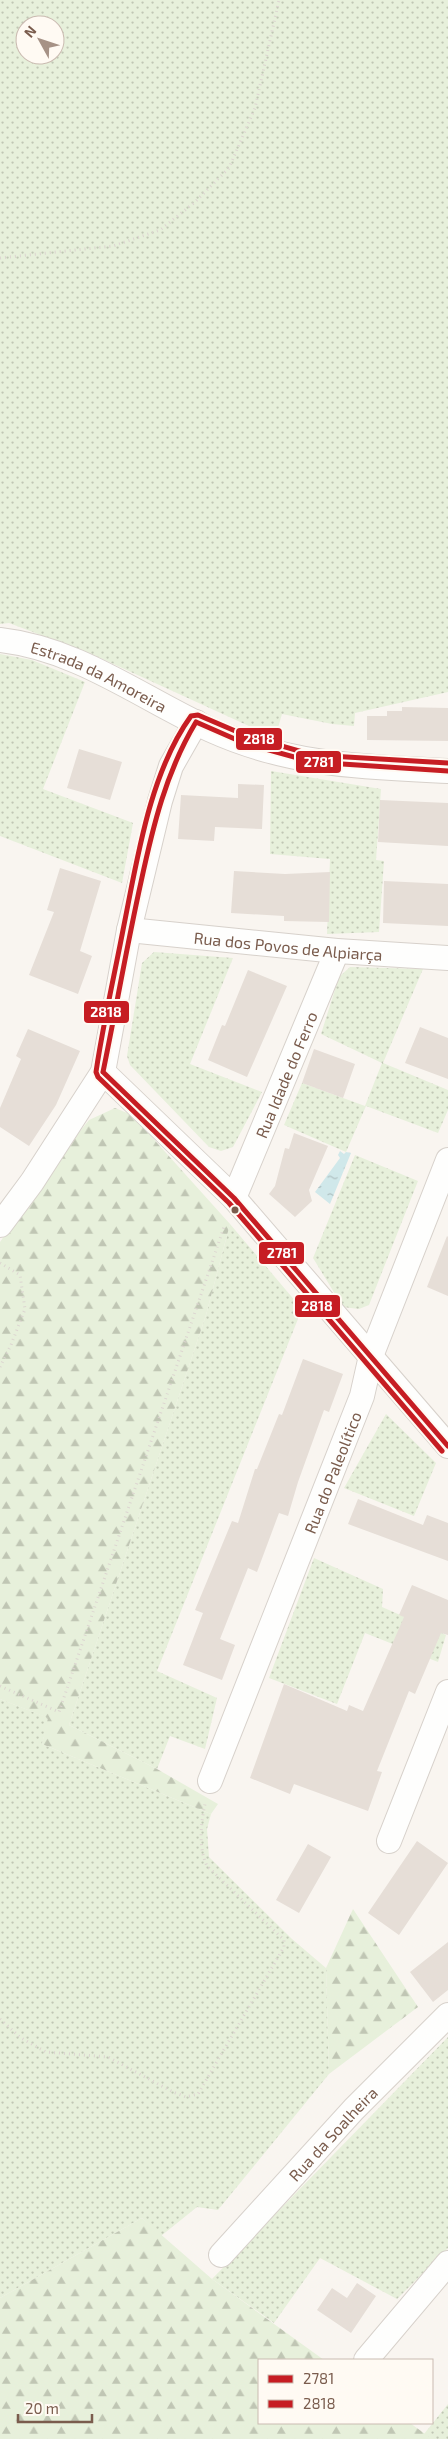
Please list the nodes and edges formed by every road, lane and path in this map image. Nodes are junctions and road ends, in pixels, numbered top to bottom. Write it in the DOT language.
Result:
graph roads {
  1 [pos="279,0"];
  2 [pos="0,258"];
  3 [pos="0,640"];
  4 [pos="196,722"];
  5 [pos="448,772"];
  6 [pos="129,930"];
  7 [pos="336,950"];
  8 [pos="448,958"];
  9 [pos="103,1072"];
  10 [pos="448,1160"];
  11 [pos="234,1198"];
  12 [pos="0,1225"];
  13 [pos="0,1263"];
  14 [pos="371,1356"];
  15 [pos="0,1367"];
  16 [pos="448,1446"];
  17 [pos="0,1686"];
  18 [pos="448,1692"];
  19 [pos="210,1781"];
  20 [pos="389,1841"];
  21 [pos="448,2015"];
  22 [pos="0,2019"];
  23 [pos="221,2255"];
  24 [pos="448,2263"];
  25 [pos="367,2359"];
  1 -- 2 [label="path"];
  3 -- 4 [label="street, Estrada da Amoreira"];
  4 -- 5 [label="street, Estrada da Amoreira"];
  4 -- 6 [label="street"];
  6 -- 7 [label="street, Rua dos Povos de Alpiarça"];
  6 -- 9 [label="street"];
  7 -- 8 [label="street, Rua dos Povos de Alpiarça"];
  7 -- 11 [label="street, Rua Idade do Ferro"];
  9 -- 11 [label="street"];
  9 -- 12 [label="street"];
  10 -- 14 [label="street, Rua do Paleolítico"];
  11 -- 14 [label="street"];
  11 -- 17 [label="path"];
  13 -- 15 [label="path"];
  14 -- 16 [label="street"];
  14 -- 19 [label="street, Rua do Paleolítico"];
  18 -- 20 [label="street"];
  19 -- 22 [label="path"];
  21 -- 23 [label="street, Rua da Soalheira"];
  24 -- 25 [label="street"];
}
